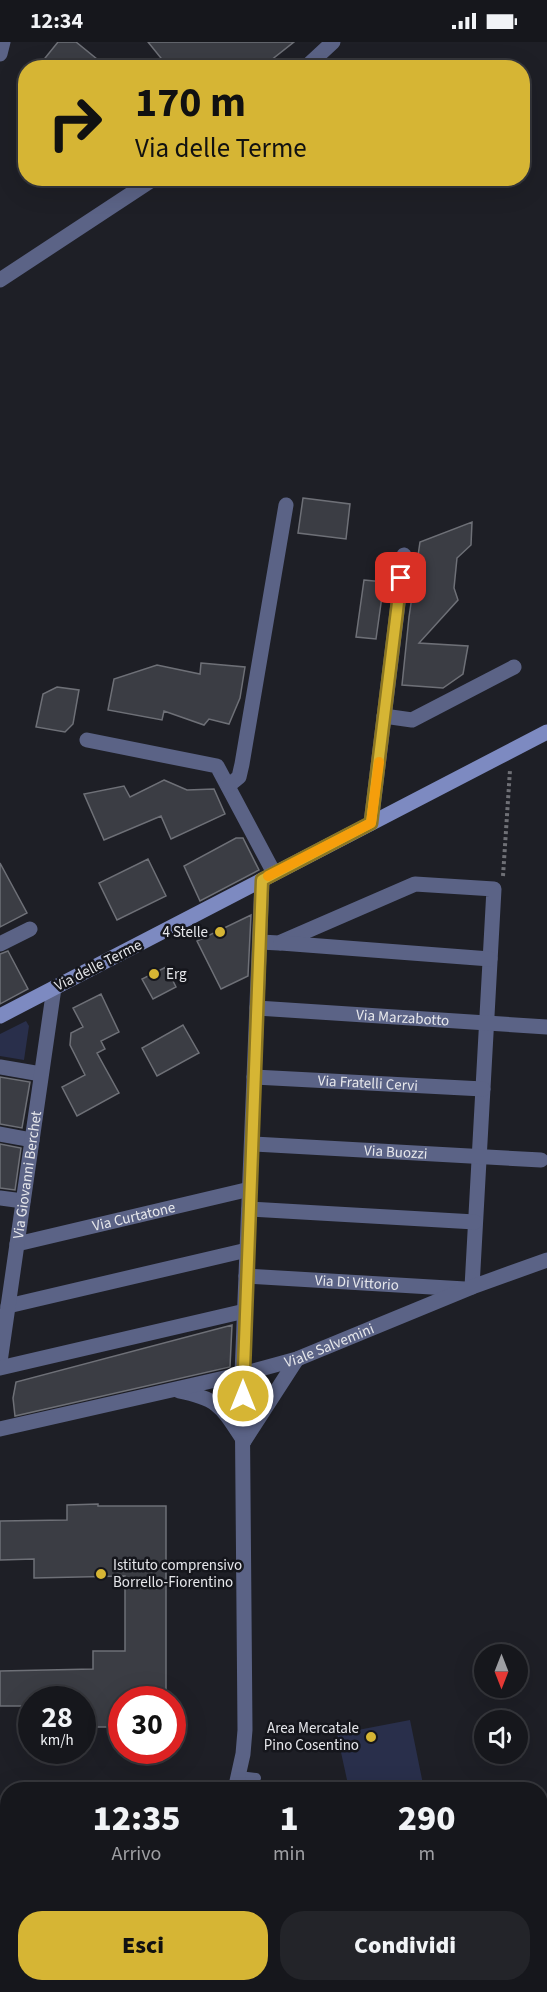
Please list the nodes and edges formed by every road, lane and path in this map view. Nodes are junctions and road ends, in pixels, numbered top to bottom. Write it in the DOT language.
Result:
graph roads {
  1 [pos="3,42"];
  2 [pos="332,42"];
  3 [pos="0,54"];
  4 [pos="313,60"];
  5 [pos="143,186"];
  6 [pos="0,280"];
  7 [pos="286,505"];
  8 [pos="404,555"];
  9 [pos="514,667"];
  10 [pos="384,716"];
  11 [pos="547,732"];
  12 [pos="87,740"];
  13 [pos="512,750"];
  14 [pos="228,786"];
  15 [pos="371,823"];
  16 [pos="268,877"];
  17 [pos="494,889"];
  18 [pos="30,929"];
  19 [pos="260,942"];
  20 [pos="279,943"];
  21 [pos="0,944"];
  22 [pos="490,959"];
  23 [pos="54,988"];
  24 [pos="257,1008"];
  25 [pos="0,1016"];
  26 [pos="486,1023"];
  27 [pos="547,1027"];
  28 [pos="0,1067"];
  29 [pos="41,1074"];
  30 [pos="254,1077"];
  31 [pos="483,1089"];
  32 [pos="0,1134"];
  33 [pos="32,1140"];
  34 [pos="252,1144"];
  35 [pos="479,1156"];
  36 [pos="541,1160"];
  37 [pos="250,1189"];
  38 [pos="0,1198"];
  39 [pos="23,1201"];
  40 [pos="249,1209"];
  41 [pos="475,1222"];
  42 [pos="17,1244"];
  43 [pos="247,1250"];
  44 [pos="547,1260"];
  45 [pos="7,1266"];
  46 [pos="246,1276"];
  47 [pos="470,1288"];
  48 [pos="8,1306"];
  49 [pos="245,1311"];
  50 [pos="2,1335"];
  51 [pos="297,1359"];
  52 [pos="0,1362"];
  53 [pos="0,1368"];
  54 [pos="242,1374"];
  55 [pos="174,1389"];
  56 [pos="0,1430"];
  57 [pos="244,1442"];
  58 [pos="256,1778"];
  59 [pos="237,1782"];
  60 [pos="241,1782"];
  1 -- 3 [label="street"];
  2 -- 4 [label="street"];
  5 -- 6 [label="street"];
  7 -- 14 [label="street"];
  8 -- 10 [label="street"];
  9 -- 10 [label="street"];
  10 -- 15 [label="street"];
  11 -- 13 [label="main road, Via delle Terme"];
  12 -- 14 [label="street"];
  13 -- 15 [label="main road, Via delle Terme"];
  13 -- 17 [label="path"];
  14 -- 16 [label="street"];
  15 -- 16 [label="main road, Via delle Terme"];
  16 -- 19 [label="street"];
  16 -- 23 [label="main road, Via delle Terme"];
  17 -- 20 [label="street"];
  17 -- 22 [label="street"];
  18 -- 21 [label="street"];
  19 -- 20 [label="street"];
  19 -- 24 [label="street"];
  20 -- 22 [label="street"];
  22 -- 26 [label="street"];
  23 -- 25 [label="main road, Via delle Terme"];
  23 -- 29 [label="street, Via Giovanni Berchet"];
  24 -- 26 [label="street, Via Marzabotto"];
  24 -- 30 [label="street"];
  26 -- 27 [label="street, Via Marzabotto"];
  26 -- 31 [label="street"];
  28 -- 29 [label="street"];
  29 -- 33 [label="street, Via Giovanni Berchet"];
  30 -- 31 [label="street, Via Fratelli Cervi"];
  30 -- 34 [label="street"];
  31 -- 35 [label="street"];
  32 -- 33 [label="street"];
  33 -- 39 [label="street, Via Giovanni Berchet"];
  34 -- 35 [label="street, Via Buozzi"];
  34 -- 37 [label="street"];
  35 -- 36 [label="street, Via Buozzi"];
  35 -- 41 [label="street"];
  37 -- 40 [label="street"];
  37 -- 42 [label="street, Via Curtatone"];
  38 -- 39 [label="street"];
  39 -- 42 [label="street, Via Giovanni Berchet"];
  40 -- 41 [label="street"];
  40 -- 43 [label="street"];
  41 -- 47 [label="street"];
  42 -- 45 [label="street, Via Giovanni Berchet"];
  43 -- 46 [label="street"];
  43 -- 48 [label="street"];
  44 -- 47 [label="street, Viale Salvemini"];
  45 -- 48 [label="street, Via Giovanni Berchet"];
  46 -- 47 [label="street, Via Di Vittorio"];
  46 -- 49 [label="street"];
  47 -- 51 [label="street, Viale Salvemini"];
  48 -- 50 [label="street, Via Giovanni Berchet"];
  49 -- 53 [label="street"];
  49 -- 54 [label="street"];
  50 -- 52 [label="street, Via Giovanni Berchet"];
  51 -- 54 [label="street, Viale Salvemini"];
  51 -- 57 [label="street"];
  54 -- 55 [label="street, Viale Salvemini"];
  54 -- 57 [label="street"];
  55 -- 56 [label="street, Viale Salvemini"];
  55 -- 57 [label="street"];
  57 -- 59 [label="street"];
  58 -- 60 [label="lane"];
}
